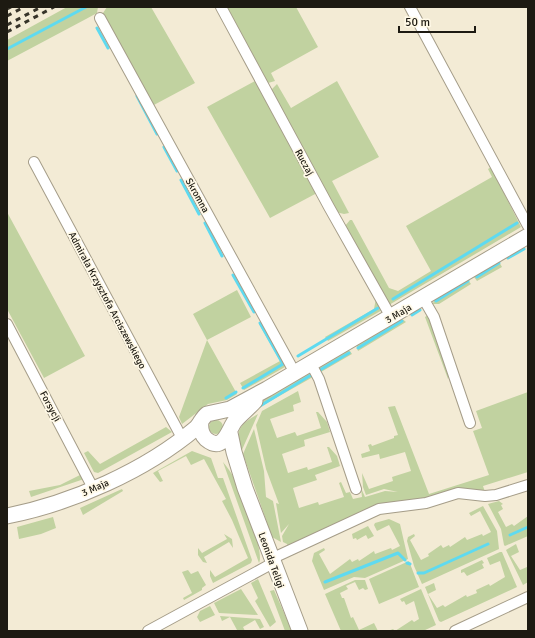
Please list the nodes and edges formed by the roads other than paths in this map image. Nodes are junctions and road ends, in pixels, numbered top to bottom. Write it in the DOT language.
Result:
graph roads {
  1 [pos="221,7"];
  2 [pos="410,7"];
  3 [pos="100,18"];
  4 [pos="34,162"];
  5 [pos="528,226"];
  6 [pos="528,236"];
  7 [pos="423,298"];
  8 [pos="391,317"];
  9 [pos="7,324"];
  10 [pos="311,364"];
  11 [pos="295,373"];
  12 [pos="267,389"];
  13 [pos="221,412"];
  14 [pos="201,421"];
  15 [pos="470,423"];
  16 [pos="231,431"];
  17 [pos="208,440"];
  18 [pos="179,441"];
  19 [pos="528,485"];
  20 [pos="94,488"];
  21 [pos="245,488"];
  22 [pos="356,489"];
  23 [pos="7,516"];
  24 [pos="272,561"];
  25 [pos="528,597"];
  26 [pos="148,631"];
  27 [pos="300,631"];
  28 [pos="455,631"];
  1 -- 8 [label="street, Ruczaj"];
  2 -- 5 [label="street"];
  3 -- 11 [label="street, Skromna"];
  4 -- 18 [label="street, Admirała Krzysztofa Arciszewskiego"];
  6 -- 7 [label="street, 3 Maja"];
  7 -- 8 [label="street, 3 Maja"];
  7 -- 15 [label="street"];
  8 -- 10 [label="street, 3 Maja"];
  9 -- 20 [label="street, Forsycji"];
  10 -- 11 [label="street, 3 Maja"];
  10 -- 22 [label="street"];
  11 -- 12 [label="street, 3 Maja"];
  12 -- 13 [label="street, 3 Maja"];
  12 -- 16 [label="street, 3 Maja"];
  13 -- 14 [label="street, 3 Maja"];
  13 -- 16 [label="street"];
  14 -- 17 [label="street"];
  14 -- 18 [label="street, 3 Maja"];
  16 -- 17 [label="street, 3 Maja"];
  16 -- 21 [label="street, Leonida Teligi"];
  17 -- 18 [label="street, 3 Maja"];
  17 -- 21 [label="street, Leonida Teligi"];
  18 -- 20 [label="street, 3 Maja"];
  19 -- 24 [label="street"];
  20 -- 23 [label="street, 3 Maja"];
  21 -- 24 [label="street, Leonida Teligi"];
  24 -- 26 [label="street"];
  24 -- 27 [label="street, Leonida Teligi"];
  25 -- 28 [label="street"];
}
